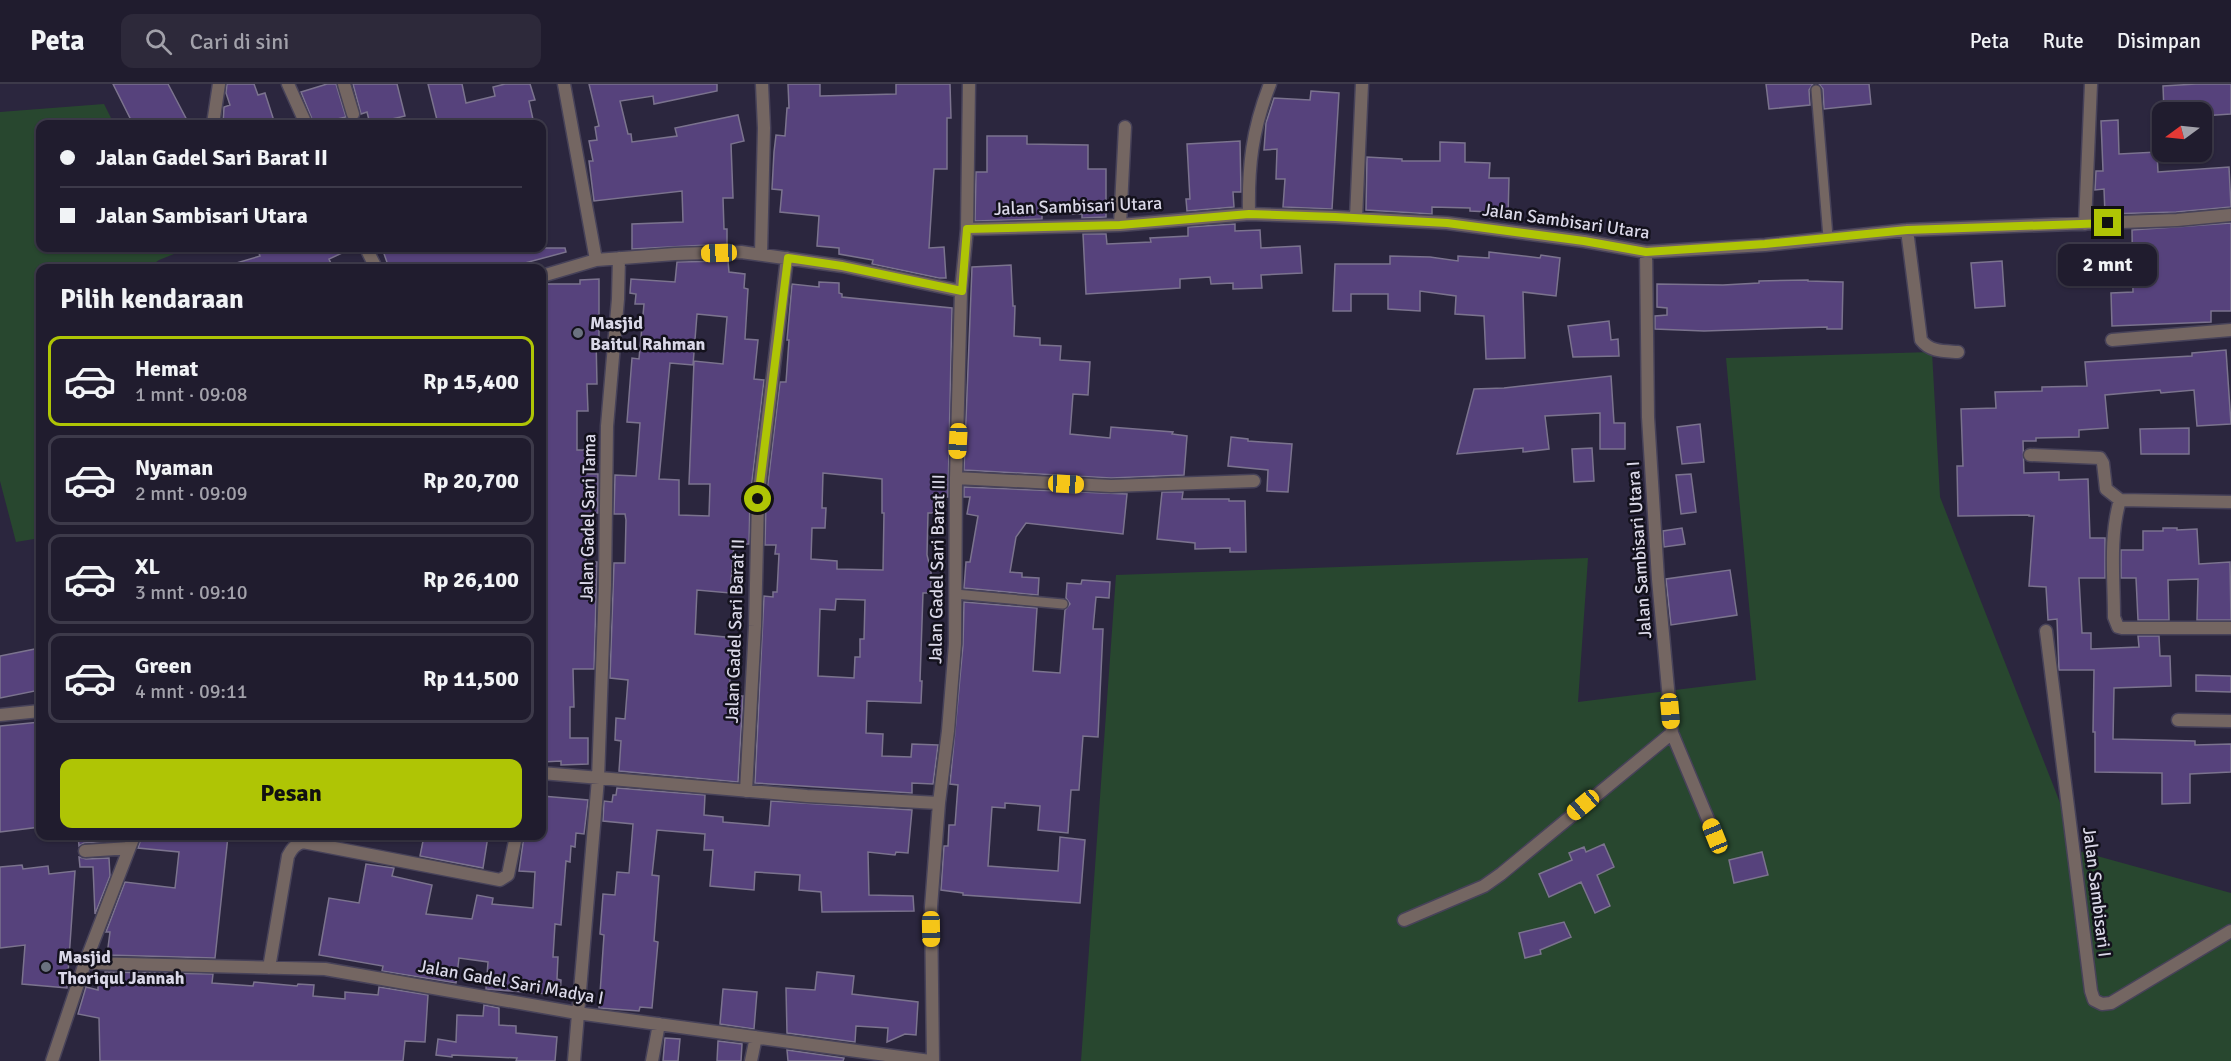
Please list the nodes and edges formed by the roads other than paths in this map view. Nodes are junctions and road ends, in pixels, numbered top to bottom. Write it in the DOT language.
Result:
graph roads {
  1 [pos="219,84"];
  2 [pos="288,84"];
  3 [pos="344,84"];
  4 [pos="564,84"];
  5 [pos="762,84"];
  6 [pos="969,84"];
  7 [pos="1270,84"];
  8 [pos="1362,84"];
  9 [pos="2091,84"];
  10 [pos="1815,90"];
  11 [pos="353,114"];
  12 [pos="214,120"];
  13 [pos="304,120"];
  14 [pos="1125,126"];
  15 [pos="1249,214"];
  16 [pos="2231,215"];
  17 [pos="1356,218"];
  18 [pos="2085,224"];
  19 [pos="1120,225"];
  20 [pos="967,229"];
  21 [pos="1907,230"];
  22 [pos="1828,237"];
  23 [pos="1646,252"];
  24 [pos="761,254"];
  25 [pos="619,258"];
  26 [pos="788,258"];
  27 [pos="596,260"];
  28 [pos="546,275"];
  29 [pos="962,291"];
  30 [pos="2231,330"];
  31 [pos="2112,340"];
  32 [pos="1958,352"];
  33 [pos="2030,454"];
  34 [pos="956,478"];
  35 [pos="1254,481"];
  36 [pos="2120,500"];
  37 [pos="2231,502"];
  38 [pos="955,594"];
  39 [pos="1063,604"];
  40 [pos="2231,628"];
  41 [pos="2046,631"];
  42 [pos="36,711"];
  43 [pos="0,715"];
  44 [pos="2178,720"];
  45 [pos="2231,721"];
  46 [pos="1672,732"];
  47 [pos="546,773"];
  48 [pos="598,779"];
  49 [pos="746,791"];
  50 [pos="939,803"];
  51 [pos="1715,836"];
  52 [pos="132,840"];
  53 [pos="515,840"];
  54 [pos="129,848"];
  55 [pos="85,851"];
  56 [pos="1404,920"];
  57 [pos="2231,932"];
  58 [pos="85,963"];
  59 [pos="269,968"];
  60 [pos="577,1013"];
  61 [pos="659,1024"];
  62 [pos="756,1037"];
  63 [pos="842,1055"];
  64 [pos="52,1061"];
  65 [pos="574,1061"];
  66 [pos="652,1061"];
  67 [pos="751,1061"];
  68 [pos="932,1061"];
  1 -- 12 [label="street"];
  2 -- 13 [label="street"];
  3 -- 11 [label="street"];
  4 -- 27 [label="street"];
  5 -- 24 [label="street"];
  6 -- 20 [label="street, Jalan Gadel Sari Barat III"];
  7 -- 15 [label="street"];
  8 -- 17 [label="street"];
  9 -- 18 [label="street"];
  10 -- 22 [label="lane"];
  14 -- 19 [label="street"];
  15 -- 17 [label="street, Jalan Sambisari Utara"];
  15 -- 19 [label="street, Jalan Sambisari Utara"];
  16 -- 18 [label="street, Jalan Sambisari Utara"];
  17 -- 23 [label="street, Jalan Sambisari Utara"];
  18 -- 21 [label="street, Jalan Sambisari Utara"];
  19 -- 20 [label="street, Jalan Sambisari Utara"];
  20 -- 29 [label="street, Jalan Gadel Sari Barat III"];
  21 -- 22 [label="street, Jalan Sambisari Utara"];
  21 -- 32 [label="street"];
  22 -- 23 [label="street, Jalan Sambisari Utara"];
  23 -- 46 [label="street, Jalan Sambisari Utara I"];
  24 -- 25 [label="street"];
  24 -- 26 [label="street"];
  25 -- 27 [label="street"];
  25 -- 48 [label="street, Jalan Gadel Sari Tama"];
  26 -- 29 [label="street"];
  26 -- 49 [label="street, Jalan Gadel Sari Barat II"];
  27 -- 28 [label="street"];
  29 -- 34 [label="street, Jalan Gadel Sari Barat III"];
  30 -- 31 [label="street"];
  33 -- 36 [label="street"];
  34 -- 35 [label="street"];
  34 -- 38 [label="street, Jalan Gadel Sari Barat III"];
  36 -- 37 [label="street"];
  36 -- 40 [label="street"];
  38 -- 39 [label="lane"];
  38 -- 50 [label="street, Jalan Gadel Sari Barat III"];
  41 -- 57 [label="street, Jalan Sambisari I"];
  42 -- 43 [label="street"];
  44 -- 45 [label="street"];
  46 -- 51 [label="street, Jalan Sambisari Utara I"];
  46 -- 56 [label="street"];
  47 -- 48 [label="street"];
  48 -- 49 [label="street"];
  48 -- 60 [label="street, Jalan Gadel Sari Tama"];
  49 -- 50 [label="street"];
  50 -- 68 [label="street, Jalan Gadel Sari Barat III"];
  52 -- 54 [label="street"];
  53 -- 59 [label="street"];
  54 -- 55 [label="street"];
  54 -- 58 [label="street"];
  58 -- 59 [label="street, Jalan Gadel Sari Madya I"];
  58 -- 64 [label="street"];
  59 -- 60 [label="street, Jalan Gadel Sari Madya I"];
  60 -- 61 [label="street, Jalan Gadel Sari Madya I"];
  60 -- 65 [label="street, Jalan Gadel Sari Tama"];
  61 -- 62 [label="street, Jalan Gadel Sari Madya I"];
  61 -- 66 [label="street"];
  62 -- 63 [label="street, Jalan Gadel Sari Madya I"];
  62 -- 67 [label="street"];
  63 -- 68 [label="street, Jalan Gadel Sari Madya I"];
}
